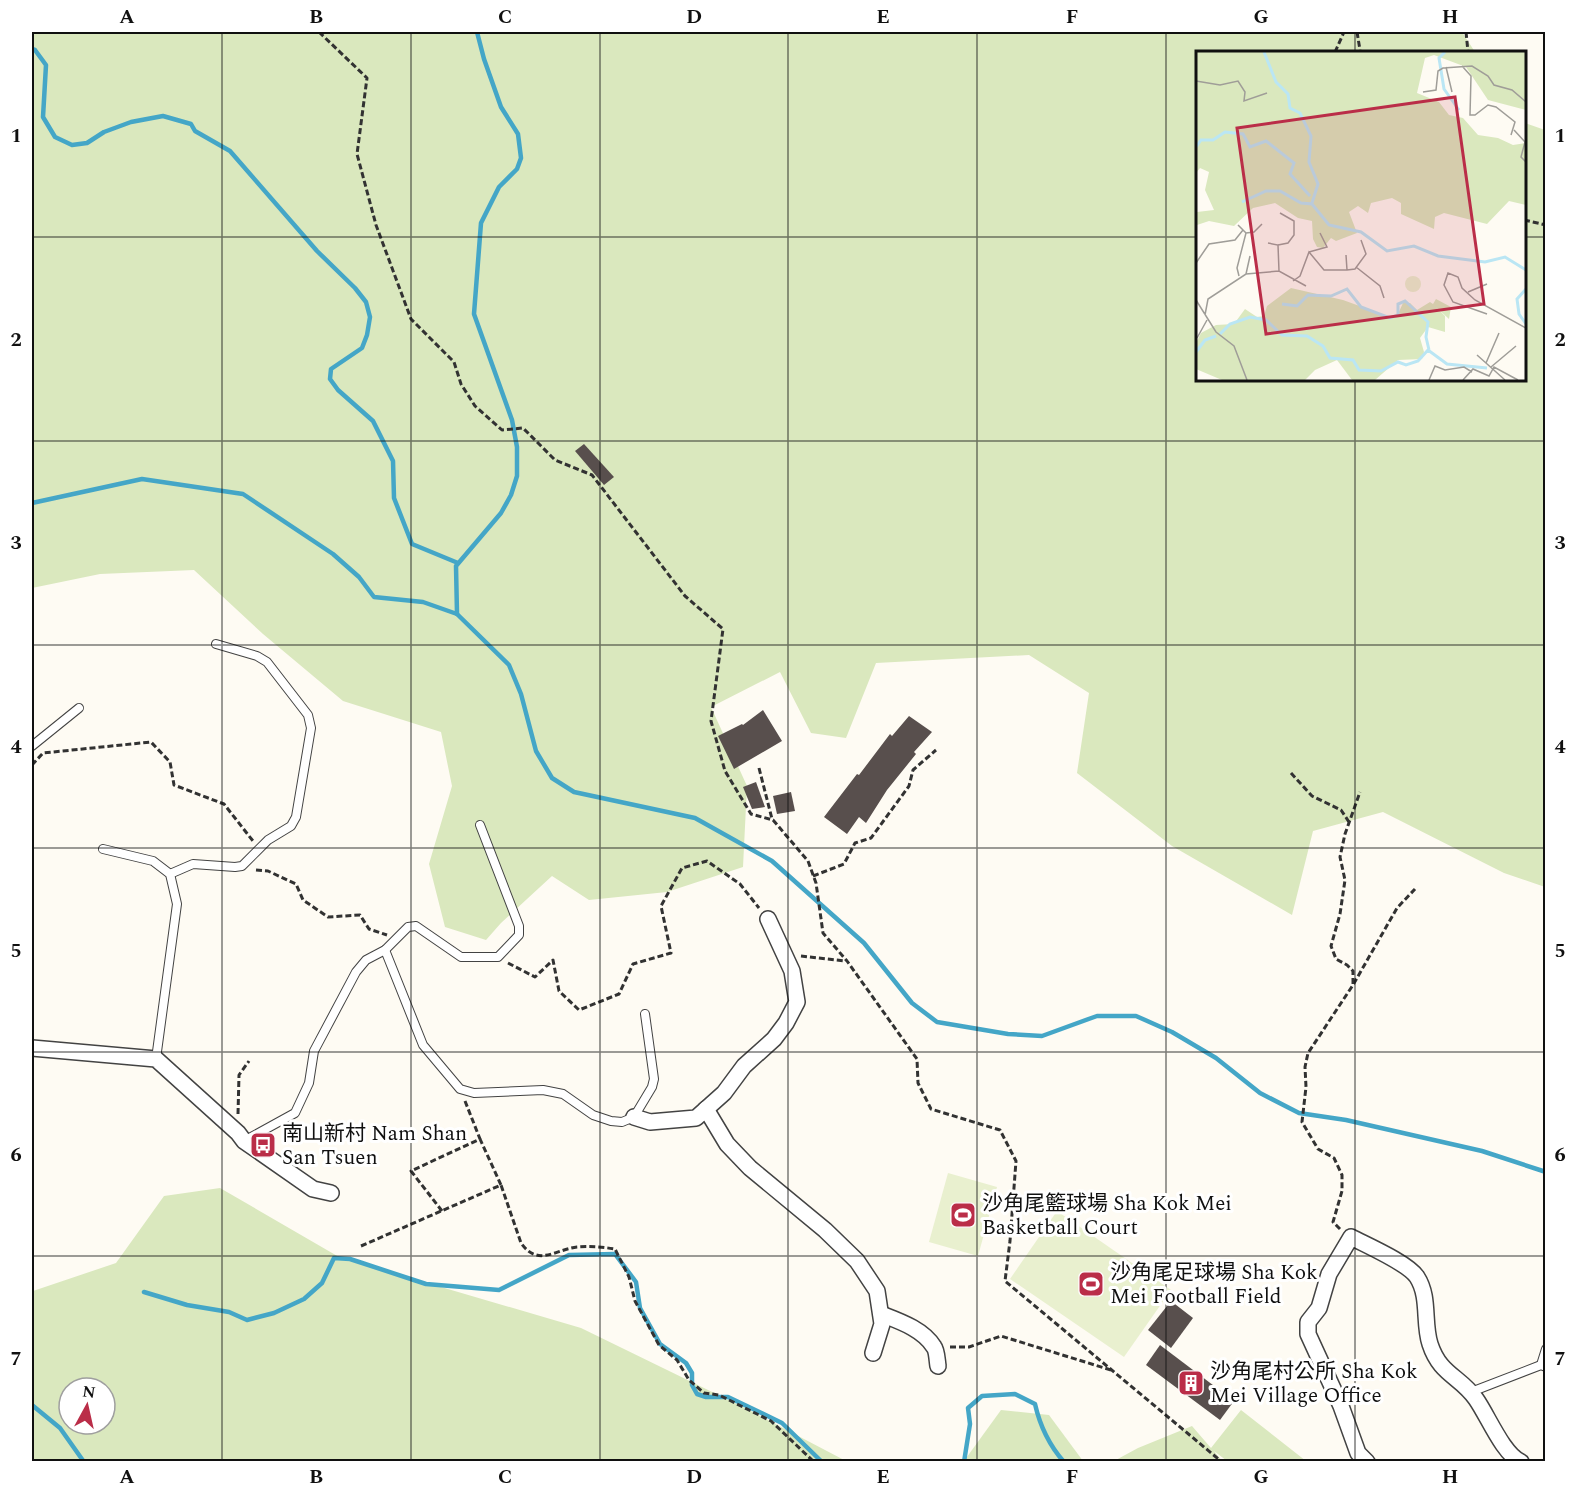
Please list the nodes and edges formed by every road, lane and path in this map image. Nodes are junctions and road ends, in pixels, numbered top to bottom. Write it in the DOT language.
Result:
graph roads {
  1 [pos="319,32"];
  2 [pos="1344,32"];
  3 [pos="1357,32"];
  4 [pos="1466,32"];
  5 [pos="1360,50"];
  6 [pos="1335,51"];
  7 [pos="1468,51"];
  8 [pos="1526,220"];
  9 [pos="1545,225"];
  10 [pos="216,644"];
  11 [pos="79,708"];
  12 [pos="32,746"];
  13 [pos="936,750"];
  14 [pos="32,765"];
  15 [pos="759,768"];
  16 [pos="1291,773"];
  17 [pos="1360,792"];
  18 [pos="773,820"];
  19 [pos="1349,822"];
  20 [pos="480,825"];
  21 [pos="103,849"];
  22 [pos="248,862"];
  23 [pos="235,867"];
  24 [pos="170,874"];
  25 [pos="813,876"];
  26 [pos="1414,889"];
  27 [pos="768,919"];
  28 [pos="397,938"];
  29 [pos="385,950"];
  30 [pos="784,954"];
  31 [pos="498,957"];
  32 [pos="847,961"];
  33 [pos="1353,986"];
  34 [pos="645,1014"];
  35 [pos="32,1048"];
  36 [pos="156,1059"];
  37 [pos="249,1061"];
  38 [pos="460,1089"];
  39 [pos="706,1109"];
  40 [pos="634,1117"];
  41 [pos="241,1137"];
  42 [pos="480,1139"];
  43 [pos="501,1185"];
  44 [pos="332,1193"];
  45 [pos="441,1211"];
  46 [pos="1351,1237"];
  47 [pos="361,1246"];
  48 [pos="881,1314"];
  49 [pos="935,1348"];
  50 [pos="1545,1349"];
  51 [pos="873,1353"];
  52 [pos="938,1366"];
  53 [pos="1543,1366"];
  54 [pos="1112,1370"];
  55 [pos="1471,1392"];
  56 [pos="814,1461"];
  57 [pos="1222,1461"];
  58 [pos="1367,1461"];
  59 [pos="1521,1461"];
  1 -- 18 [label="path"];
  2 -- 6 [label="path"];
  3 -- 5 [label="path"];
  4 -- 7 [label="path"];
  8 -- 9 [label="path"];
  10 -- 22 [label="lane"];
  11 -- 12 [label="lane"];
  13 -- 25 [label="path"];
  14 -- 22 [label="path"];
  15 -- 18 [label="path"];
  16 -- 19 [label="path"];
  17 -- 19 [label="path"];
  18 -- 25 [label="path"];
  19 -- 33 [label="path"];
  20 -- 31 [label="lane"];
  21 -- 24 [label="lane"];
  22 -- 23 [label="lane"];
  23 -- 24 [label="lane"];
  23 -- 28 [label="path"];
  24 -- 36 [label="lane"];
  25 -- 32 [label="path"];
  26 -- 33 [label="path"];
  27 -- 30 [label="street"];
  27 -- 31 [label="path"];
  28 -- 29 [label="lane"];
  28 -- 31 [label="lane"];
  29 -- 38 [label="lane"];
  29 -- 41 [label="lane"];
  30 -- 32 [label="path"];
  30 -- 39 [label="street"];
  32 -- 54 [label="path"];
  33 -- 46 [label="path"];
  34 -- 40 [label="lane"];
  35 -- 36 [label="street"];
  36 -- 41 [label="street"];
  37 -- 41 [label="path"];
  38 -- 40 [label="lane"];
  38 -- 42 [label="path"];
  39 -- 40 [label="street"];
  39 -- 48 [label="street"];
  41 -- 44 [label="street"];
  42 -- 43 [label="path"];
  42 -- 45 [label="path"];
  43 -- 45 [label="path"];
  43 -- 56 [label="path"];
  45 -- 47 [label="path"];
  46 -- 55 [label="street"];
  46 -- 58 [label="street"];
  48 -- 49 [label="street"];
  48 -- 51 [label="street"];
  49 -- 52 [label="street"];
  49 -- 54 [label="path"];
  50 -- 53 [label="lane"];
  53 -- 55 [label="lane"];
  54 -- 57 [label="path"];
  55 -- 59 [label="street"];
}
